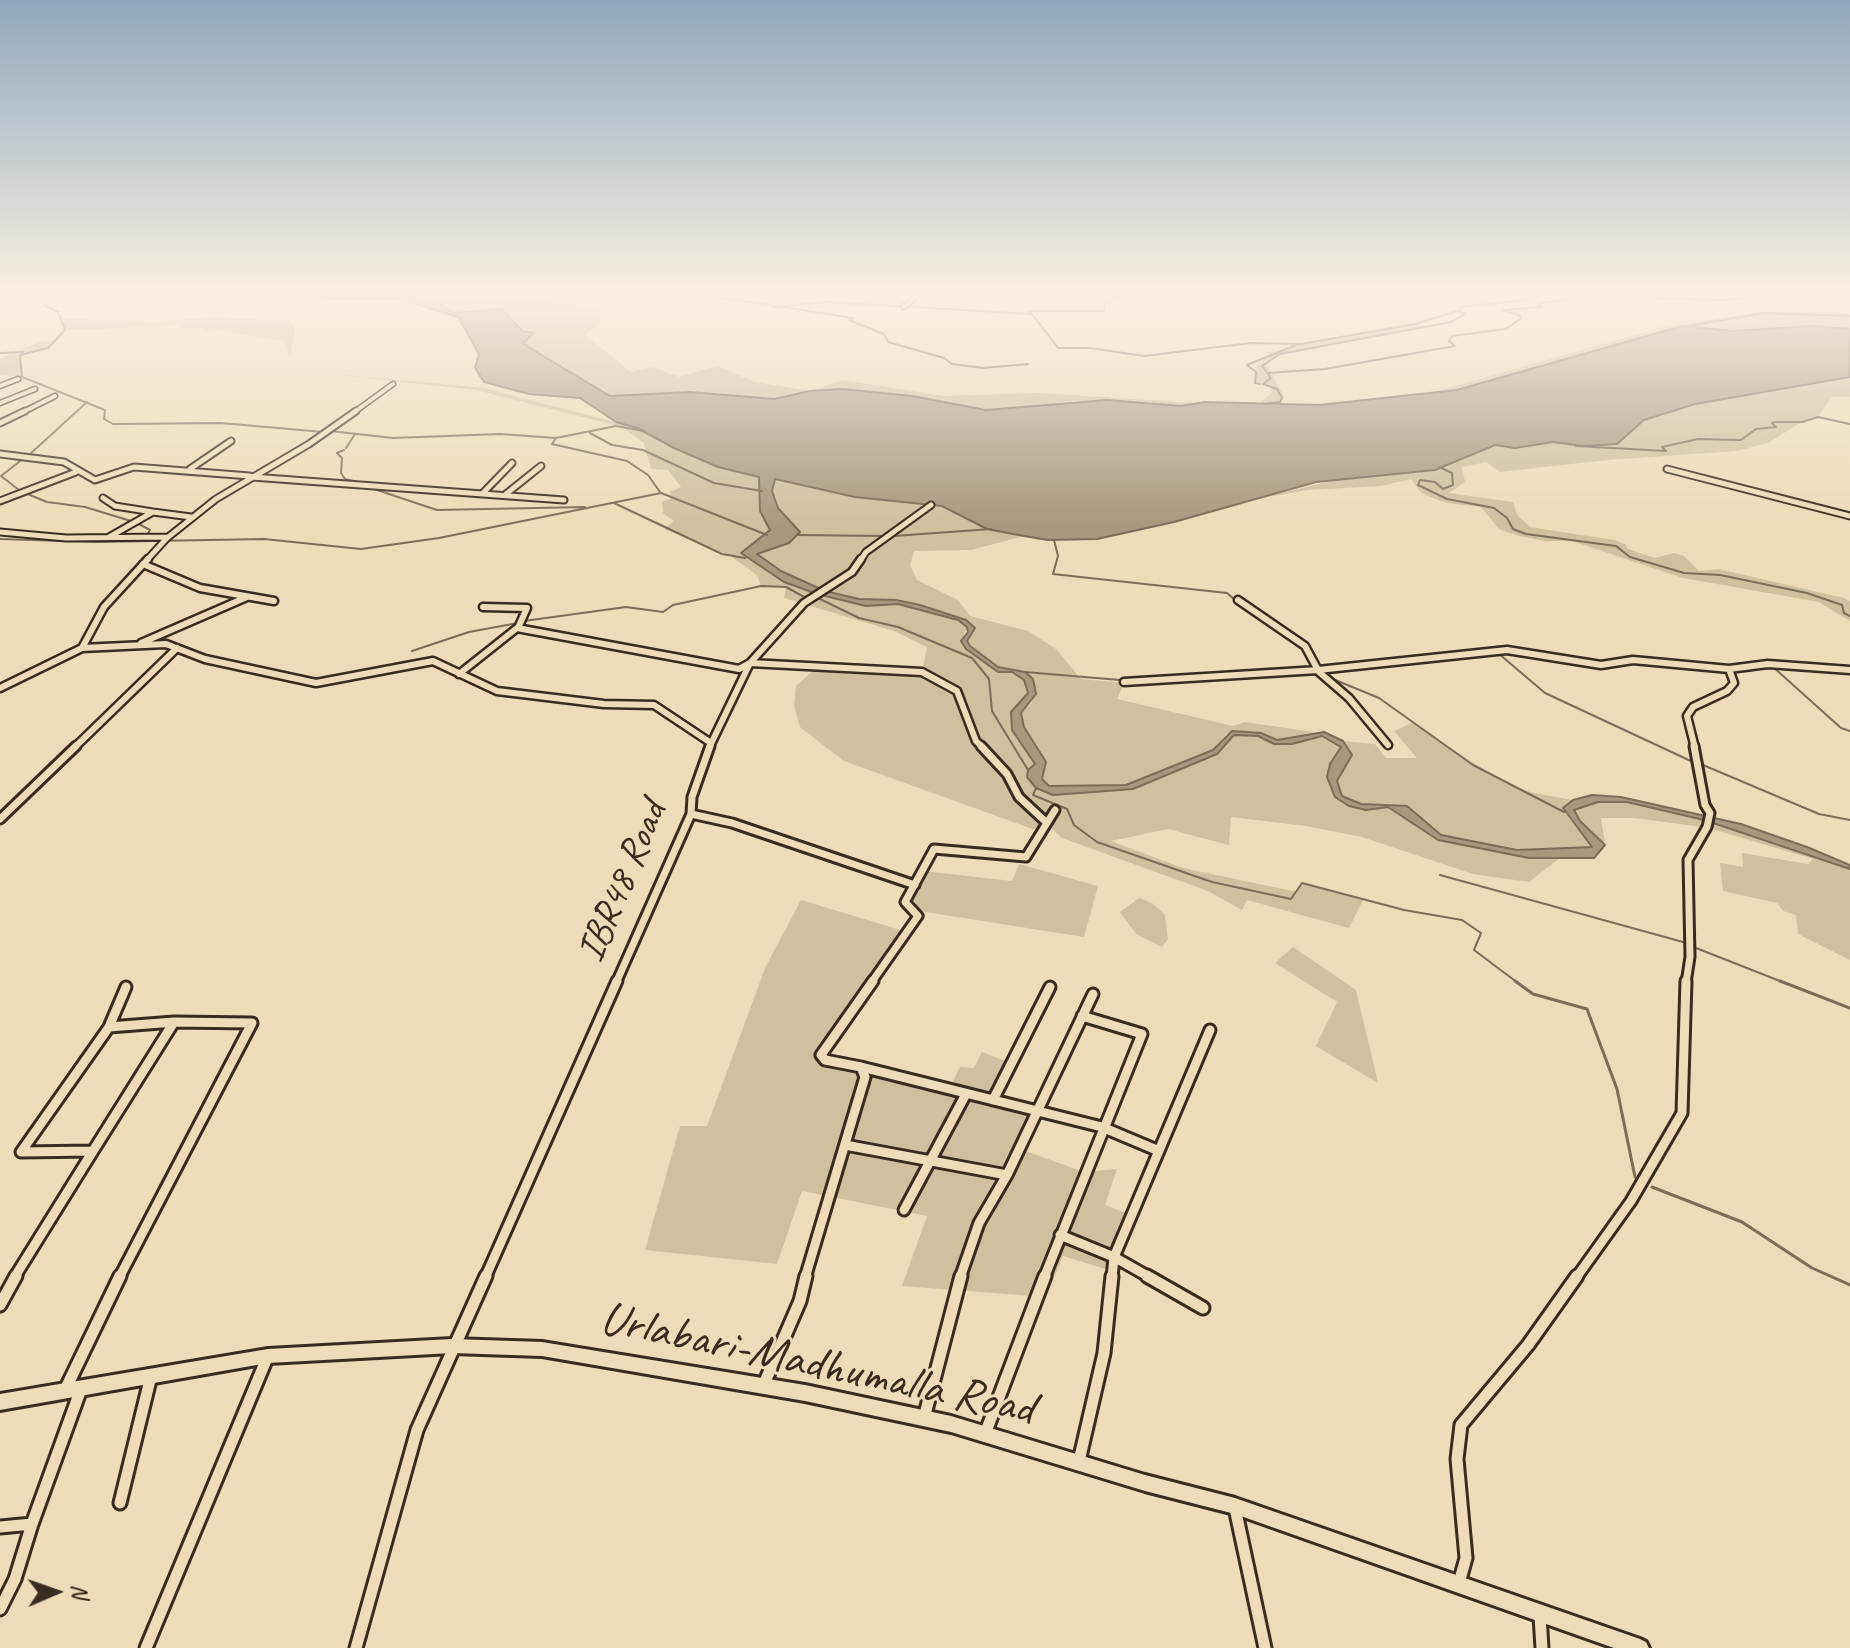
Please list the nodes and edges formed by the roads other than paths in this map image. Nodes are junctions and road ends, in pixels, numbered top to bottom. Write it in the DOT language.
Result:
graph roads {
  1 [pos="18,379"];
  2 [pos="393,384"];
  3 [pos="0,386"];
  4 [pos="35,389"];
  5 [pos="55,396"];
  6 [pos="0,403"];
  7 [pos="0,423"];
  8 [pos="231,441"];
  9 [pos="0,454"];
  10 [pos="512,463"];
  11 [pos="541,466"];
  12 [pos="190,469"];
  13 [pos="1667,469"];
  14 [pos="76,472"];
  15 [pos="252,476"];
  16 [pos="483,493"];
  17 [pos="506,494"];
  18 [pos="103,498"];
  19 [pos="564,500"];
  20 [pos="0,501"];
  21 [pos="931,505"];
  22 [pos="153,512"];
  23 [pos="1850,516"];
  24 [pos="193,518"];
  25 [pos="0,532"];
  26 [pos="168,537"];
  27 [pos="107,539"];
  28 [pos="143,564"];
  29 [pos="247,597"];
  30 [pos="1238,600"];
  31 [pos="274,601"];
  32 [pos="483,607"];
  33 [pos="520,625"];
  34 [pos="135,645"];
  35 [pos="82,648"];
  36 [pos="177,648"];
  37 [pos="750,663"];
  38 [pos="1729,669"];
  39 [pos="1318,670"];
  40 [pos="1850,670"];
  41 [pos="459,674"];
  42 [pos="1124,682"];
  43 [pos="0,688"];
  44 [pos="711,743"];
  45 [pos="1388,745"];
  46 [pos="1055,810"];
  47 [pos="691,814"];
  48 [pos="0,819"];
  49 [pos="1047,823"];
  50 [pos="915,885"];
  51 [pos="126,987"];
  52 [pos="1050,987"];
  53 [pos="1093,994"];
  54 [pos="1082,1016"];
  55 [pos="174,1022"];
  56 [pos="109,1027"];
  57 [pos="1210,1030"];
  58 [pos="861,1067"];
  59 [pos="966,1094"];
  60 [pos="993,1100"];
  61 [pos="1037,1113"];
  62 [pos="1102,1127"];
  63 [pos="845,1145"];
  64 [pos="93,1151"];
  65 [pos="1159,1151"];
  66 [pos="931,1160"];
  67 [pos="1007,1175"];
  68 [pos="904,1210"];
  69 [pos="1060,1235"];
  70 [pos="1114,1257"];
  71 [pos="0,1305"];
  72 [pos="1203,1308"];
  73 [pos="452,1346"];
  74 [pos="268,1356"];
  75 [pos="152,1374"];
  76 [pos="764,1386"];
  77 [pos="73,1389"];
  78 [pos="0,1402"];
  79 [pos="924,1418"];
  80 [pos="985,1434"];
  81 [pos="1079,1463"];
  82 [pos="120,1503"];
  83 [pos="1235,1506"];
  84 [pos="32,1524"];
  85 [pos="0,1527"];
  86 [pos="1459,1583"];
  87 [pos="0,1609"];
  88 [pos="1546,1614"];
  89 [pos="146,1648"];
  90 [pos="356,1648"];
  91 [pos="1265,1648"];
  92 [pos="1542,1648"];
  93 [pos="1640,1648"];
  1 -- 3 [label="street"];
  2 -- 15 [label="street"];
  4 -- 6 [label="street"];
  5 -- 7 [label="street"];
  8 -- 12 [label="street"];
  9 -- 14 [label="street"];
  10 -- 16 [label="street"];
  11 -- 17 [label="street"];
  12 -- 14 [label="street"];
  12 -- 15 [label="street"];
  13 -- 23 [label="street"];
  14 -- 20 [label="street"];
  15 -- 16 [label="street"];
  15 -- 24 [label="street"];
  16 -- 17 [label="street"];
  17 -- 19 [label="street"];
  18 -- 22 [label="street"];
  21 -- 37 [label="street, IBR48 Road"];
  22 -- 24 [label="street"];
  22 -- 27 [label="street"];
  24 -- 26 [label="street"];
  25 -- 27 [label="street"];
  26 -- 27 [label="street"];
  26 -- 28 [label="street"];
  28 -- 29 [label="street"];
  28 -- 35 [label="street"];
  29 -- 31 [label="street"];
  29 -- 34 [label="street"];
  30 -- 39 [label="street"];
  32 -- 33 [label="street"];
  33 -- 37 [label="street"];
  33 -- 41 [label="street"];
  34 -- 35 [label="street"];
  34 -- 36 [label="street"];
  35 -- 43 [label="street"];
  36 -- 41 [label="street"];
  36 -- 48 [label="street"];
  37 -- 44 [label="street, IBR48 Road"];
  37 -- 49 [label="street"];
  38 -- 39 [label="street"];
  38 -- 40 [label="street"];
  38 -- 86 [label="street"];
  39 -- 42 [label="street"];
  39 -- 45 [label="street"];
  41 -- 44 [label="street"];
  44 -- 47 [label="street, IBR48 Road"];
  46 -- 49 [label="street"];
  47 -- 50 [label="street"];
  47 -- 73 [label="street, IBR48 Road"];
  49 -- 50 [label="street"];
  50 -- 58 [label="street"];
  51 -- 56 [label="street"];
  52 -- 60 [label="street"];
  53 -- 54 [label="street"];
  54 -- 61 [label="street"];
  54 -- 62 [label="street"];
  55 -- 56 [label="street"];
  55 -- 64 [label="street"];
  55 -- 77 [label="street"];
  56 -- 64 [label="street"];
  57 -- 65 [label="street"];
  58 -- 59 [label="street"];
  58 -- 63 [label="street"];
  59 -- 60 [label="street"];
  59 -- 66 [label="street"];
  60 -- 61 [label="street"];
  61 -- 62 [label="street"];
  61 -- 67 [label="street"];
  62 -- 65 [label="street"];
  62 -- 69 [label="street"];
  63 -- 66 [label="street"];
  63 -- 76 [label="street"];
  64 -- 71 [label="street"];
  65 -- 70 [label="street"];
  66 -- 67 [label="street"];
  66 -- 68 [label="street"];
  67 -- 79 [label="street"];
  69 -- 70 [label="street"];
  69 -- 80 [label="street"];
  70 -- 72 [label="street"];
  70 -- 81 [label="street"];
  73 -- 74 [label="main road, Urlabari-Madhumalla Road"];
  73 -- 76 [label="main road, Urlabari-Madhumalla Road"];
  73 -- 90 [label="street, IBR48 Road"];
  74 -- 75 [label="main road, Urlabari-Madhumalla Road"];
  74 -- 89 [label="street"];
  75 -- 77 [label="main road, Urlabari-Madhumalla Road"];
  75 -- 82 [label="street"];
  76 -- 79 [label="main road, Urlabari-Madhumalla Road"];
  77 -- 78 [label="main road, Urlabari-Madhumalla Road"];
  77 -- 84 [label="street"];
  79 -- 80 [label="main road, Urlabari-Madhumalla Road"];
  80 -- 81 [label="main road, Urlabari-Madhumalla Road"];
  81 -- 83 [label="main road, Urlabari-Madhumalla Road"];
  83 -- 86 [label="main road, Urlabari-Madhumalla Road"];
  83 -- 91 [label="street"];
  84 -- 85 [label="street"];
  84 -- 87 [label="street"];
  86 -- 88 [label="main road, Urlabari-Madhumalla Road"];
  88 -- 92 [label="street"];
  88 -- 93 [label="main road, Urlabari-Madhumalla Road"];
}
